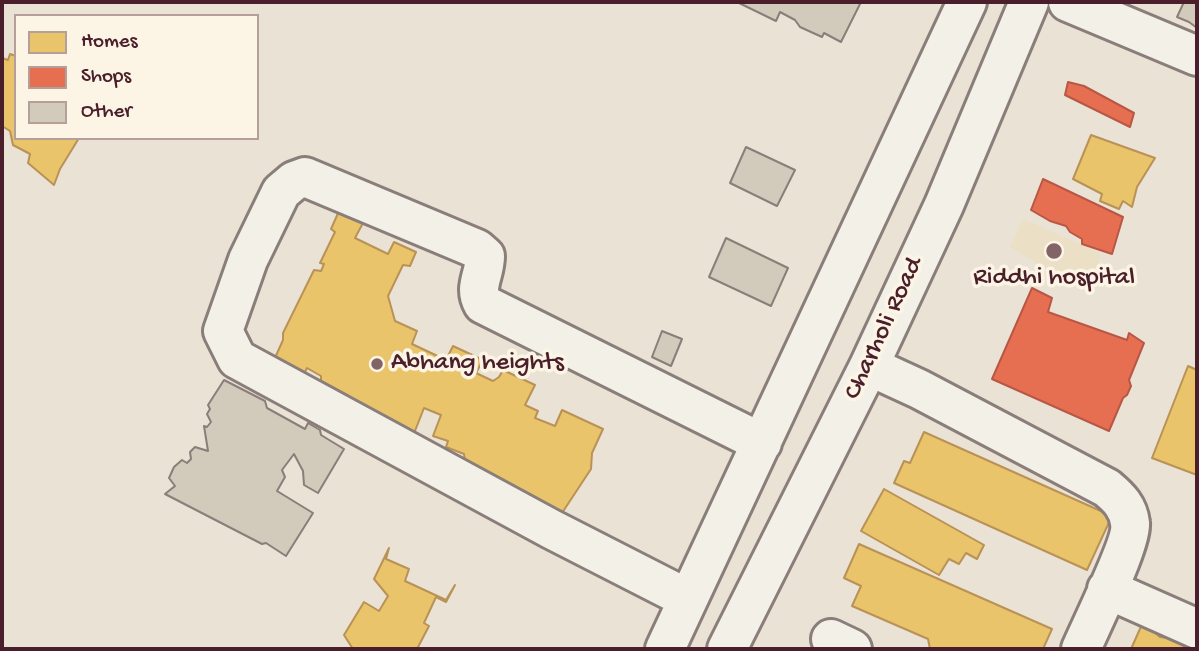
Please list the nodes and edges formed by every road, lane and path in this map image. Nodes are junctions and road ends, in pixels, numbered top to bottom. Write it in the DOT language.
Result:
graph roads {
  1 [pos="967,2"];
  2 [pos="1029,2"];
  3 [pos="1068,2"];
  4 [pos="1197,56"];
  5 [pos="869,366"];
  6 [pos="762,443"];
  7 [pos="1107,589"];
  8 [pos="688,599"];
  9 [pos="1197,629"];
  10 [pos="666,649"];
  11 [pos="727,649"];
  12 [pos="1081,649"];
  1 -- 6 [label="street"];
  2 -- 5 [label="street, Charholi Road"];
  3 -- 4 [label="street"];
  5 -- 7 [label="street"];
  5 -- 11 [label="street, Charholi Road"];
  6 -- 8 [label="street"];
  6 -- 8 [label="street"];
  7 -- 9 [label="street"];
  7 -- 12 [label="street"];
  8 -- 10 [label="street"];
}
